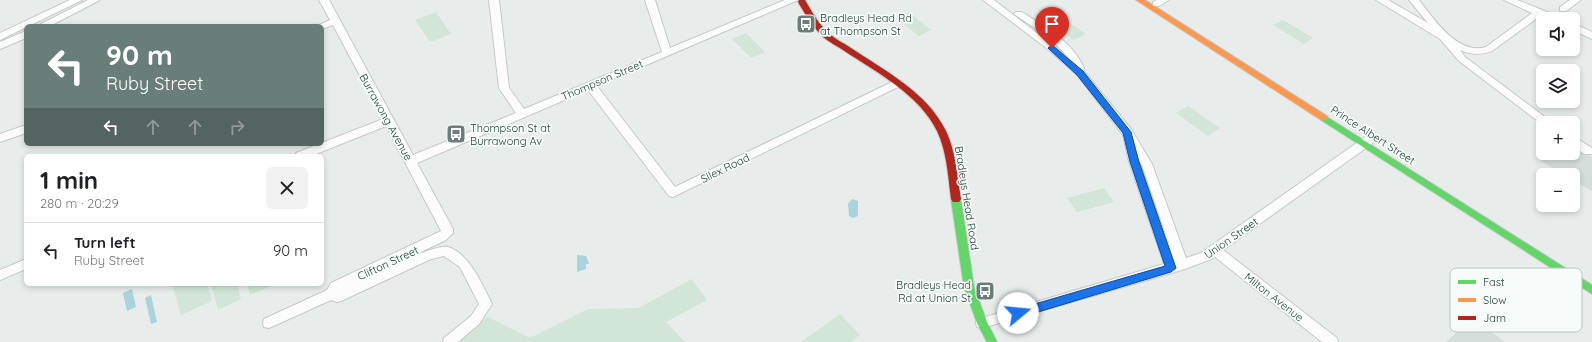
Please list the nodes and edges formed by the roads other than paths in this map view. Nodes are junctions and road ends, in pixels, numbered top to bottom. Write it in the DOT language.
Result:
graph roads {
  1 [pos="77,0"];
  2 [pos="96,0"];
  3 [pos="324,0"];
  4 [pos="494,0"];
  5 [pos="650,0"];
  6 [pos="988,0"];
  7 [pos="1000,0"];
  8 [pos="1140,0"];
  9 [pos="1380,0"];
  10 [pos="1414,0"];
  11 [pos="1508,0"];
  12 [pos="1576,0"];
  13 [pos="803,1"];
  14 [pos="1156,1"];
  15 [pos="1563,9"];
  16 [pos="1539,12"];
  17 [pos="1536,14"];
  18 [pos="335,21"];
  19 [pos="27,24"];
  20 [pos="46,24"];
  21 [pos="24,25"];
  22 [pos="324,25"];
  23 [pos="1580,30"];
  24 [pos="24,35"];
  25 [pos="1592,36"];
  26 [pos="0,37"];
  27 [pos="1448,40"];
  28 [pos="0,46"];
  29 [pos="1486,51"];
  30 [pos="667,53"];
  31 [pos="1475,68"];
  32 [pos="1080,73"];
  33 [pos="898,84"];
  34 [pos="590,85"];
  35 [pos="522,114"];
  36 [pos="1539,116"];
  37 [pos="388,121"];
  38 [pos="24,130"];
  39 [pos="0,138"];
  40 [pos="1367,142"];
  41 [pos="1580,145"];
  42 [pos="1588,151"];
  43 [pos="305,154"];
  44 [pos="410,160"];
  45 [pos="447,233"];
  46 [pos="1216,251"];
  47 [pos="24,265"];
  48 [pos="1177,266"];
  49 [pos="1559,268"];
  50 [pos="1571,268"];
  51 [pos="0,275"];
  52 [pos="1582,275"];
  53 [pos="1592,281"];
  54 [pos="1582,283"];
  55 [pos="1592,290"];
  56 [pos="331,294"];
  57 [pos="269,323"];
  58 [pos="982,323"];
  59 [pos="449,342"];
  60 [pos="992,342"];
  61 [pos="1332,342"];
  1 -- 19 [label="street"];
  2 -- 20 [label="street"];
  3 -- 18 [label="street, Burrawong Avenue"];
  4 -- 35 [label="street"];
  5 -- 30 [label="street"];
  6 -- 32 [label="street"];
  7 -- 32 [label="street"];
  8 -- 40 [label="street, Prince Albert Street"];
  9 -- 27 [label="street"];
  10 -- 27 [label="street"];
  11 -- 16 [label="street"];
  12 -- 15 [label="street"];
  13 -- 30 [label="street, Thompson Street"];
  13 -- 33 [label="street, Bradleys Head Road"];
  14 -- 40 [label="street, Prince Albert Street"];
  17 -- 29 [label="street"];
  18 -- 22 [label="street"];
  18 -- 37 [label="street, Burrawong Avenue"];
  21 -- 26 [label="street"];
  23 -- 25 [label="street"];
  24 -- 28 [label="street"];
  27 -- 29 [label="street"];
  27 -- 31 [label="street"];
  29 -- 31 [label="street"];
  30 -- 34 [label="street, Thompson Street"];
  31 -- 36 [label="street"];
  32 -- 48 [label="street"];
  33 -- 34 [label="street, Silex Road"];
  33 -- 58 [label="street, Bradleys Head Road"];
  34 -- 35 [label="street, Thompson Street"];
  35 -- 44 [label="street, Thompson Street"];
  37 -- 43 [label="street"];
  37 -- 44 [label="street, Burrawong Avenue"];
  38 -- 39 [label="street"];
  40 -- 46 [label="street, Union Street"];
  40 -- 49 [label="street, Prince Albert Street"];
  40 -- 50 [label="street, Prince Albert Street"];
  41 -- 42 [label="street"];
  44 -- 45 [label="street, Burrawong Avenue"];
  45 -- 56 [label="street, Clifton Street"];
  46 -- 48 [label="street, Union Street"];
  46 -- 61 [label="street, Milton Avenue"];
  47 -- 51 [label="street"];
  48 -- 58 [label="street, Union Street"];
  52 -- 53 [label="street, Prince Albert Street"];
  54 -- 55 [label="street, Prince Albert Street"];
  56 -- 57 [label="street, Clifton Street"];
  56 -- 59 [label="street, Clifton Street"];
  58 -- 60 [label="street, Bradleys Head Road"];
}
